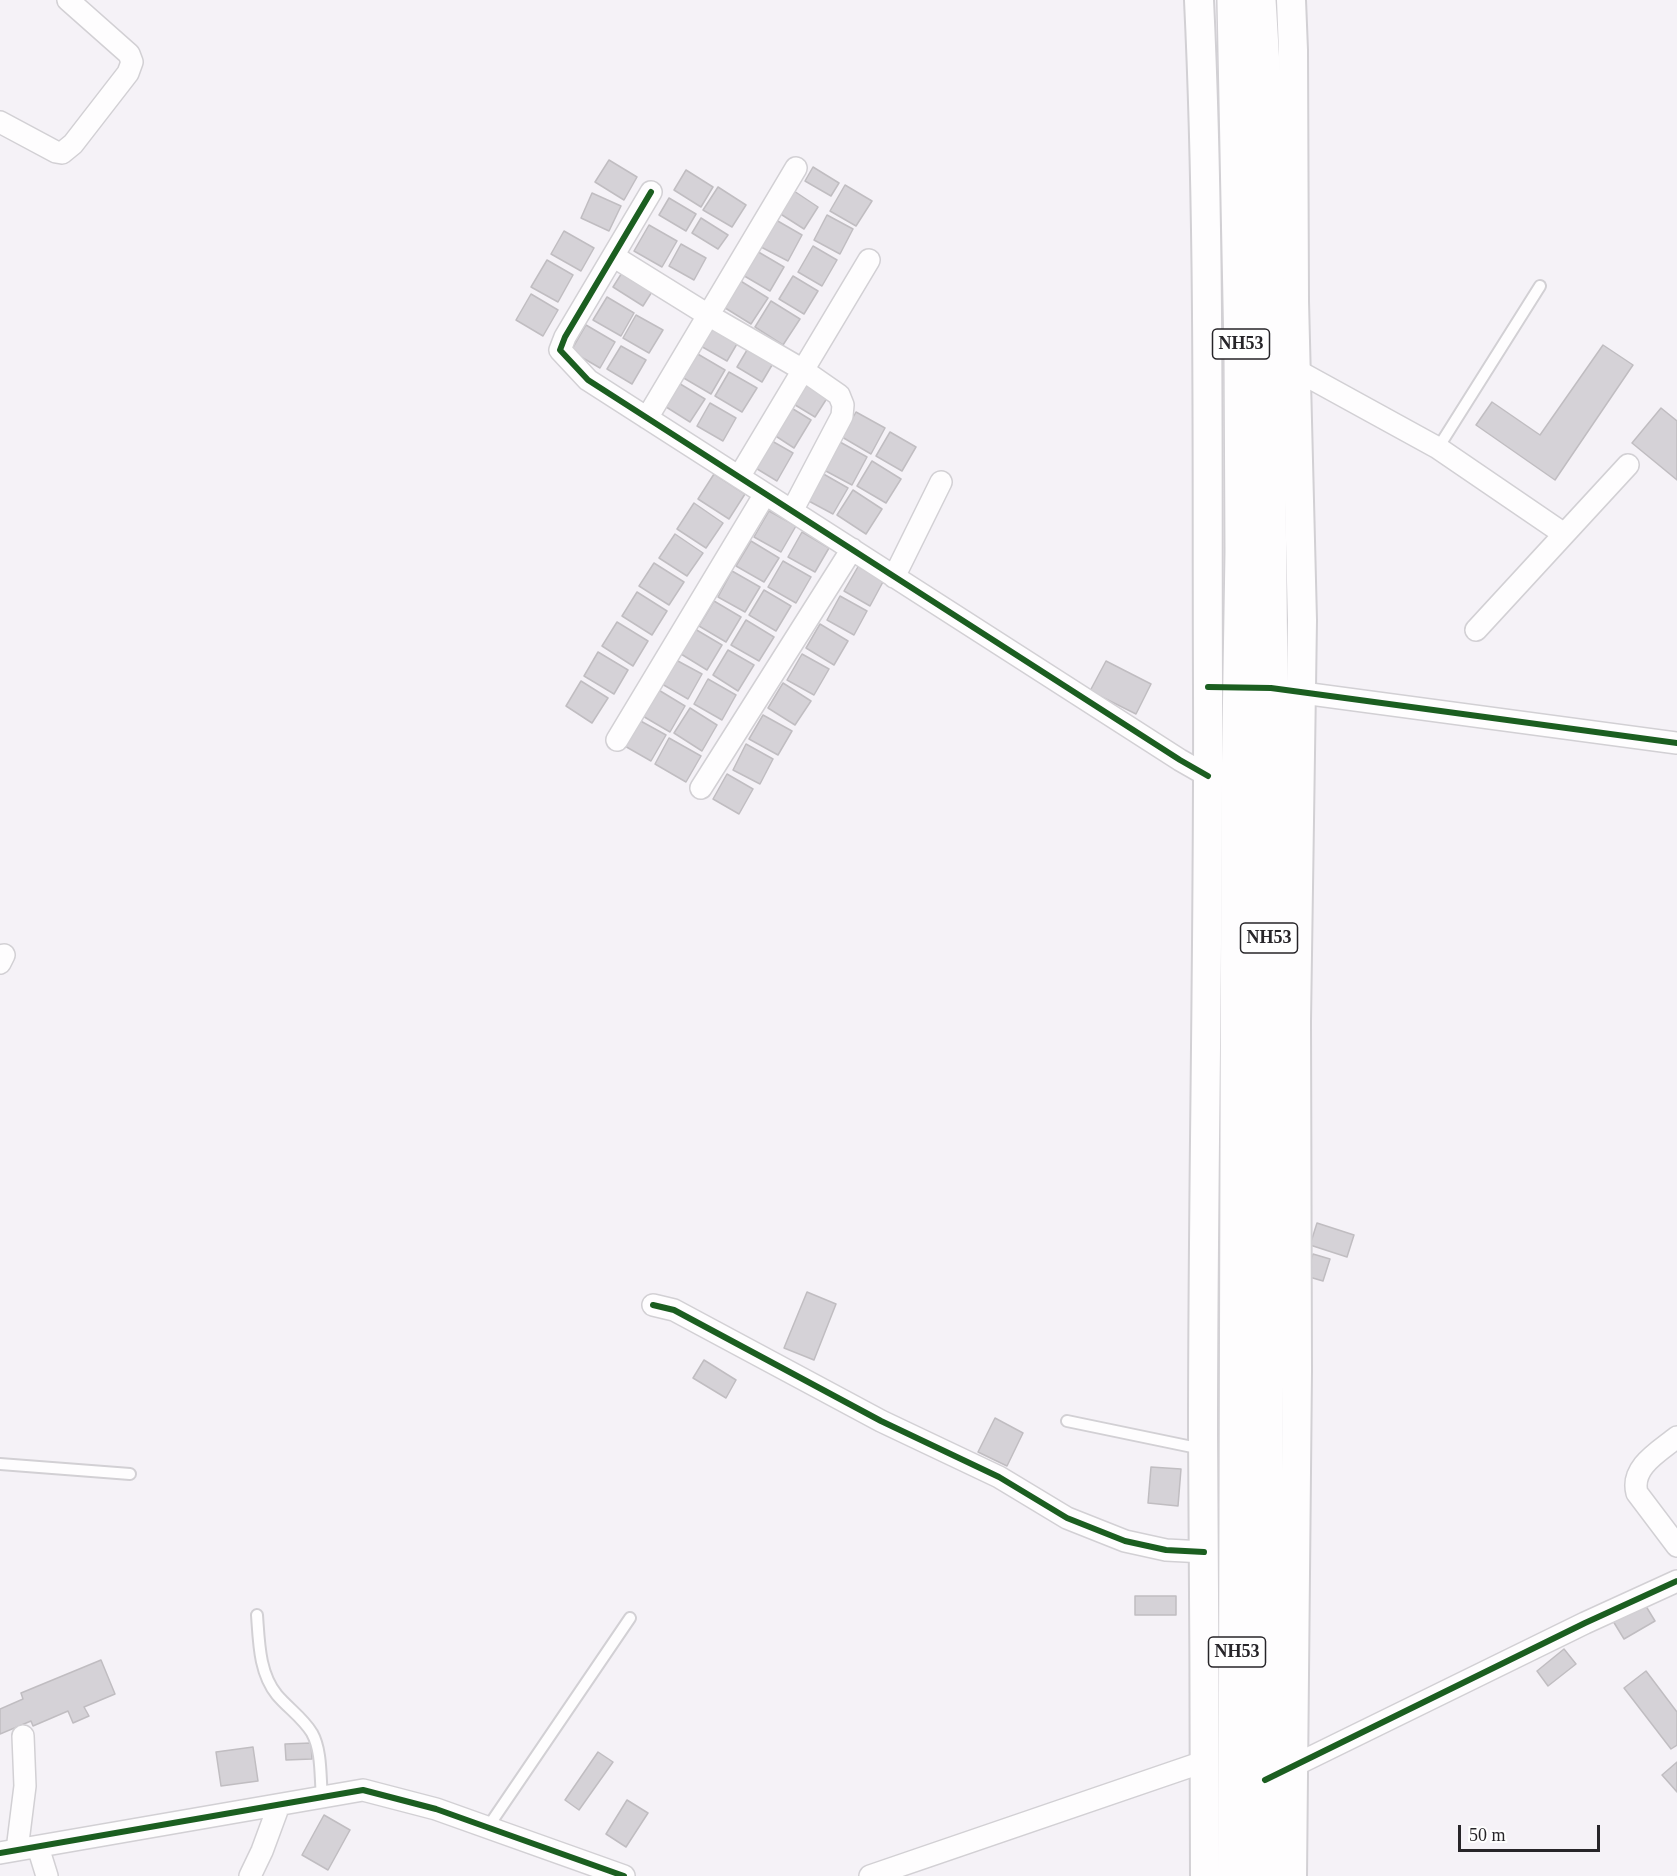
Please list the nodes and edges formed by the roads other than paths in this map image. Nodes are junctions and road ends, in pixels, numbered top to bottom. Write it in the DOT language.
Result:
graph roads {
  1 [pos="69,0"];
  2 [pos="1199,0"];
  3 [pos="1234,0"];
  4 [pos="1259,0"];
  5 [pos="1291,0"];
  6 [pos="0,122"];
  7 [pos="796,168"];
  8 [pos="651,192"];
  9 [pos="613,256"];
  10 [pos="869,260"];
  11 [pos="1540,286"];
  12 [pos="708,315"];
  13 [pos="803,370"];
  14 [pos="1296,370"];
  15 [pos="647,418"];
  16 [pos="1438,448"];
  17 [pos="1628,465"];
  18 [pos="739,477"];
  19 [pos="941,482"];
  20 [pos="765,494"];
  21 [pos="792,511"];
  22 [pos="1564,534"];
  23 [pos="852,549"];
  24 [pos="894,577"];
  25 [pos="1476,630"];
  26 [pos="1224,687"];
  27 [pos="1286,691"];
  28 [pos="617,740"];
  29 [pos="1677,743"];
  30 [pos="1208,776"];
  31 [pos="701,788"];
  32 [pos="653,1305"];
  33 [pos="1067,1421"];
  34 [pos="1677,1437"];
  35 [pos="1204,1449"];
  36 [pos="0,1464"];
  37 [pos="130,1474"];
  38 [pos="1677,1546"];
  39 [pos="1204,1552"];
  40 [pos="1677,1581"];
  41 [pos="257,1615"];
  42 [pos="630,1618"];
  43 [pos="24,1736"];
  44 [pos="1206,1761"];
  45 [pos="1294,1766"];
  46 [pos="1265,1780"];
  47 [pos="322,1797"];
  48 [pos="279,1805"];
  49 [pos="488,1827"];
  50 [pos="38,1847"];
  51 [pos="8,1852"];
  52 [pos="47,1876"];
  53 [pos="250,1876"];
  54 [pos="624,1876"];
  55 [pos="870,1876"];
  56 [pos="1205,1876"];
  57 [pos="1235,1876"];
  58 [pos="1263,1876"];
  59 [pos="1292,1876"];
  1 -- 6 [label="street"];
  2 -- 26 [label="main road"];
  3 -- 26 [label="highway, NH53"];
  4 -- 27 [label="highway, NH53"];
  5 -- 14 [label="main road"];
  7 -- 12 [label="street"];
  8 -- 9 [label="street"];
  9 -- 12 [label="street"];
  9 -- 15 [label="street"];
  10 -- 13 [label="street"];
  11 -- 16 [label="lane"];
  12 -- 13 [label="street"];
  12 -- 15 [label="street"];
  13 -- 18 [label="street"];
  13 -- 21 [label="street"];
  14 -- 16 [label="street"];
  14 -- 27 [label="main road"];
  15 -- 18 [label="street"];
  16 -- 22 [label="street"];
  17 -- 22 [label="street"];
  18 -- 20 [label="street"];
  19 -- 24 [label="street"];
  20 -- 21 [label="street"];
  20 -- 28 [label="street"];
  21 -- 23 [label="street"];
  22 -- 25 [label="street"];
  23 -- 24 [label="street"];
  23 -- 31 [label="street"];
  24 -- 30 [label="street"];
  26 -- 27 [label="street"];
  26 -- 30 [label="main road"];
  26 -- 57 [label="highway, NH53"];
  27 -- 29 [label="street"];
  27 -- 45 [label="main road"];
  27 -- 46 [label="highway, NH53"];
  30 -- 35 [label="main road"];
  32 -- 39 [label="street"];
  33 -- 35 [label="lane"];
  34 -- 38 [label="street"];
  35 -- 39 [label="main road"];
  36 -- 37 [label="lane"];
  39 -- 44 [label="main road"];
  40 -- 45 [label="street"];
  41 -- 47 [label="lane"];
  42 -- 49 [label="lane"];
  43 -- 51 [label="street"];
  44 -- 55 [label="street"];
  44 -- 56 [label="main road"];
  45 -- 46 [label="street"];
  45 -- 59 [label="main road"];
  46 -- 58 [label="highway, NH53"];
  47 -- 48 [label="street"];
  47 -- 49 [label="street"];
  48 -- 50 [label="street"];
  48 -- 53 [label="street"];
  49 -- 54 [label="street"];
  50 -- 51 [label="street"];
  50 -- 52 [label="street"];
}
